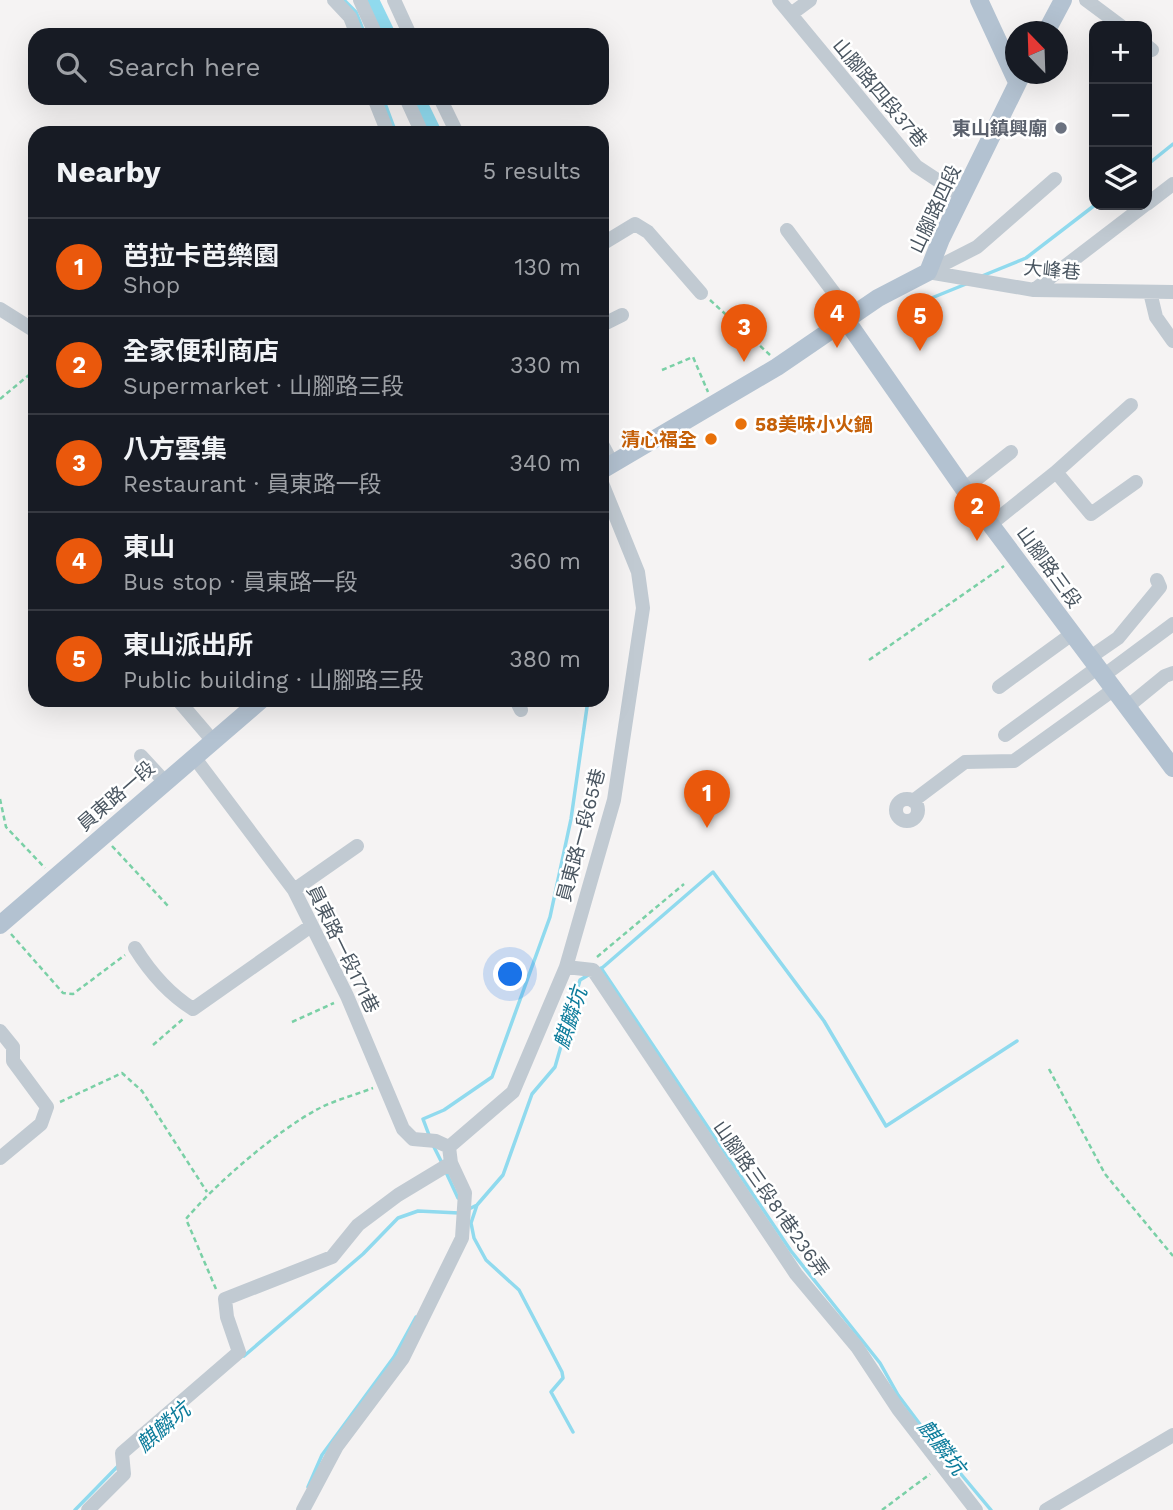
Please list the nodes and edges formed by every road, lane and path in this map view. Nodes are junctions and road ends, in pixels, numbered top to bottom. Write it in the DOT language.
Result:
graph roads {
  1 [pos="334,0"];
  2 [pos="360,0"];
  3 [pos="394,0"];
  4 [pos="779,0"];
  5 [pos="810,0"];
  6 [pos="979,0"];
  7 [pos="1063,0"];
  8 [pos="1086,0"];
  9 [pos="791,14"];
  10 [pos="1052,21"];
  11 [pos="1114,21"];
  12 [pos="354,28"];
  13 [pos="373,28"];
  14 [pos="407,28"];
  15 [pos="1005,49"];
  16 [pos="1017,84"];
  17 [pos="377,105"];
  18 [pos="408,105"];
  19 [pos="443,105"];
  20 [pos="385,126"];
  21 [pos="415,126"];
  22 [pos="454,126"];
  23 [pos="1055,179"];
  24 [pos="1173,184"];
  25 [pos="963,197"];
  26 [pos="1152,200"];
  27 [pos="1138,210"];
  28 [pos="787,230"];
  29 [pos="609,240"];
  30 [pos="928,272"];
  31 [pos="1034,290"];
  32 [pos="1150,292"];
  33 [pos="1173,292"];
  34 [pos="701,293"];
  35 [pos="0,309"];
  36 [pos="622,316"];
  37 [pos="846,320"];
  38 [pos="609,322"];
  39 [pos="28,327"];
  40 [pos="1173,341"];
  41 [pos="777,367"];
  42 [pos="662,370"];
  43 [pos="28,376"];
  44 [pos="0,399"];
  45 [pos="713,404"];
  46 [pos="1130,405"];
  47 [pos="1011,452"];
  48 [pos="609,466"];
  49 [pos="1056,472"];
  50 [pos="1136,482"];
  51 [pos="964,489"];
  52 [pos="609,500"];
  53 [pos="991,524"];
  54 [pos="1016,557"];
  55 [pos="1157,580"];
  56 [pos="1173,624"];
  57 [pos="1072,635"];
  58 [pos="869,660"];
  59 [pos="1100,673"];
  60 [pos="1173,673"];
  61 [pos="999,687"];
  62 [pos="184,707"];
  63 [pos="253,707"];
  64 [pos="1127,707"];
  65 [pos="1005,735"];
  66 [pos="213,741"];
  67 [pos="141,756"];
  68 [pos="194,757"];
  69 [pos="1173,768"];
  70 [pos="165,782"];
  71 [pos="0,799"];
  72 [pos="913,801"];
  73 [pos="102,836"];
  74 [pos="357,846"];
  75 [pos="55,878"];
  76 [pos="684,884"];
  77 [pos="294,890"];
  78 [pos="169,907"];
  79 [pos="1,924"];
  80 [pos="311,926"];
  81 [pos="135,948"];
  82 [pos="566,967"];
  83 [pos="593,970"];
  84 [pos="347,996"];
  85 [pos="193,1009"];
  86 [pos="292,1022"];
  87 [pos="0,1031"];
  88 [pos="153,1045"];
  89 [pos="1049,1069"];
  90 [pos="383,1085"];
  91 [pos="47,1107"];
  92 [pos="449,1147"];
  93 [pos="0,1158"];
  94 [pos="451,1163"];
  95 [pos="208,1192"];
  96 [pos="1173,1256"];
  97 [pos="225,1299"];
  98 [pos="1173,1435"];
  99 [pos="941,1465"];
  100 [pos="88,1510"];
  101 [pos="303,1510"];
  102 [pos="882,1510"];
  103 [pos="976,1510"];
  104 [pos="1046,1510"];
  1 -- 12 [label="street"];
  2 -- 13 [label="street"];
  3 -- 14 [label="street"];
  4 -- 9 [label="street, 山腳路四段37巷"];
  5 -- 9 [label="street"];
  6 -- 15 [label="main road, 山腳路四段"];
  7 -- 10 [label="main road"];
  8 -- 11 [label="street"];
  9 -- 25 [label="street, 山腳路四段37巷"];
  16 -- 25 [label="main road, 山腳路四段"];
  17 -- 20 [label="street"];
  18 -- 21 [label="street"];
  19 -- 22 [label="street"];
  23 -- 30 [label="street"];
  24 -- 26 [label="street"];
  25 -- 30 [label="main road, 山腳路四段"];
  27 -- 31 [label="street"];
  28 -- 37 [label="street"];
  29 -- 34 [label="street"];
  30 -- 31 [label="street, 大峰巷"];
  30 -- 37 [label="main road, 山腳路四段"];
  31 -- 32 [label="street, 大峰巷"];
  32 -- 33 [label="street, 大峰巷"];
  32 -- 40 [label="street"];
  34 -- 41 [label="path"];
  35 -- 39 [label="street"];
  36 -- 38 [label="street"];
  37 -- 41 [label="main road"];
  37 -- 51 [label="main road, 山腳路三段"];
  41 -- 45 [label="main road"];
  42 -- 45 [label="path"];
  43 -- 44 [label="path"];
  45 -- 48 [label="main road"];
  46 -- 49 [label="street"];
  47 -- 51 [label="street"];
  49 -- 50 [label="street"];
  49 -- 53 [label="street"];
  51 -- 53 [label="main road, 山腳路三段"];
  52 -- 82 [label="street, 員東路一段65巷"];
  53 -- 54 [label="main road, 山腳路三段"];
  54 -- 57 [label="main road, 山腳路三段"];
  54 -- 58 [label="path"];
  55 -- 59 [label="street"];
  56 -- 59 [label="street"];
  57 -- 59 [label="main road, 山腳路三段"];
  57 -- 61 [label="street"];
  59 -- 64 [label="main road, 山腳路三段"];
  59 -- 65 [label="street"];
  59 -- 72 [label="street"];
  60 -- 64 [label="street"];
  62 -- 66 [label="street"];
  63 -- 66 [label="main road, 員東路一段"];
  64 -- 69 [label="main road, 山腳路三段"];
  66 -- 68 [label="main road, 員東路一段"];
  67 -- 70 [label="street"];
  68 -- 70 [label="main road, 員東路一段"];
  68 -- 77 [label="street, 員東路一段171巷"];
  70 -- 73 [label="main road, 員東路一段"];
  71 -- 75 [label="path"];
  73 -- 75 [label="main road, 員東路一段"];
  73 -- 78 [label="path"];
  74 -- 77 [label="street"];
  75 -- 79 [label="main road, 員東路一段"];
  76 -- 83 [label="path"];
  77 -- 80 [label="street, 員東路一段171巷"];
  79 -- 81 [label="path"];
  80 -- 84 [label="street, 員東路一段171巷"];
  80 -- 85 [label="street"];
  81 -- 85 [label="street"];
  82 -- 83 [label="street"];
  82 -- 92 [label="street, 員東路一段65巷"];
  83 -- 99 [label="street, 山腳路三段81巷236弄"];
  84 -- 86 [label="path"];
  84 -- 90 [label="street, 員東路一段171巷"];
  85 -- 88 [label="path"];
  87 -- 91 [label="street"];
  89 -- 96 [label="path"];
  90 -- 92 [label="street, 員東路一段171巷"];
  90 -- 95 [label="path"];
  91 -- 93 [label="street"];
  91 -- 95 [label="path"];
  92 -- 94 [label="street"];
  94 -- 97 [label="street"];
  94 -- 101 [label="street"];
  95 -- 97 [label="path"];
  97 -- 100 [label="street"];
  98 -- 104 [label="street"];
  99 -- 102 [label="path"];
  99 -- 103 [label="street, 山腳路三段81巷236弄"];
}
